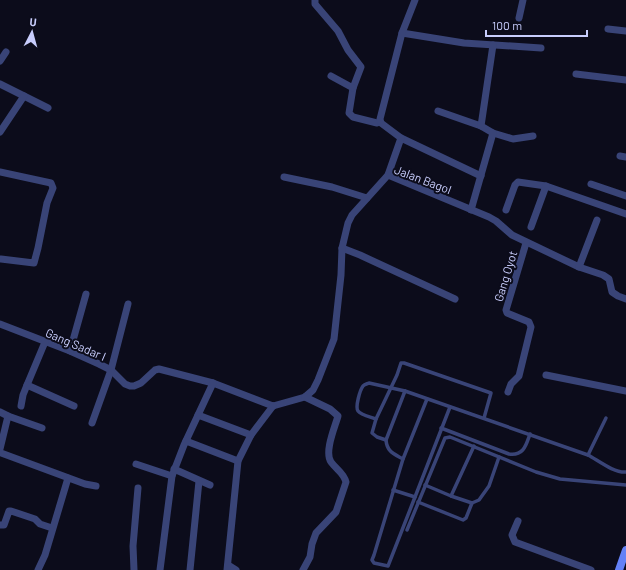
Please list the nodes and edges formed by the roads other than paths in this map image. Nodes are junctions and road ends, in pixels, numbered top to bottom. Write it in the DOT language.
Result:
graph roads {
  1 [pos="315,0"];
  2 [pos="415,0"];
  3 [pos="522,0"];
  4 [pos="519,18"];
  5 [pos="608,29"];
  6 [pos="626,31"];
  7 [pos="402,33"];
  8 [pos="493,45"];
  9 [pos="541,48"];
  10 [pos="6,52"];
  11 [pos="0,61"];
  12 [pos="576,74"];
  13 [pos="331,76"];
  14 [pos="626,80"];
  15 [pos="0,84"];
  16 [pos="353,88"];
  17 [pos="24,96"];
  18 [pos="48,108"];
  19 [pos="438,111"];
  20 [pos="380,122"];
  21 [pos="481,126"];
  22 [pos="0,132"];
  23 [pos="493,133"];
  24 [pos="533,136"];
  25 [pos="401,138"];
  26 [pos="0,172"];
  27 [pos="388,175"];
  28 [pos="481,176"];
  29 [pos="284,178"];
  30 [pos="591,184"];
  31 [pos="546,186"];
  32 [pos="626,196"];
  33 [pos="367,198"];
  34 [pos="471,210"];
  35 [pos="506,210"];
  36 [pos="626,214"];
  37 [pos="597,220"];
  38 [pos="531,227"];
  39 [pos="526,243"];
  40 [pos="342,248"];
  41 [pos="1,259"];
  42 [pos="0,267"];
  43 [pos="579,267"];
  44 [pos="86,294"];
  45 [pos="455,299"];
  46 [pos="626,299"];
  47 [pos="128,304"];
  48 [pos="0,324"];
  49 [pos="45,342"];
  50 [pos="70,351"];
  51 [pos="110,370"];
  52 [pos="546,375"];
  53 [pos="213,383"];
  54 [pos="27,385"];
  55 [pos="391,387"];
  56 [pos="405,391"];
  57 [pos="508,392"];
  58 [pos="626,392"];
  59 [pos="306,397"];
  60 [pos="427,399"];
  61 [pos="21,406"];
  62 [pos="74,406"];
  63 [pos="273,406"];
  64 [pos="450,406"];
  65 [pos="0,412"];
  66 [pos="198,415"];
  67 [pos="8,416"];
  68 [pos="484,418"];
  69 [pos="606,418"];
  70 [pos="376,419"];
  71 [pos="92,423"];
  72 [pos="42,428"];
  73 [pos="441,428"];
  74 [pos="530,434"];
  75 [pos="251,435"];
  76 [pos="386,440"];
  77 [pos="186,441"];
  78 [pos="474,446"];
  79 [pos="0,449"];
  80 [pos="0,454"];
  81 [pos="588,455"];
  82 [pos="499,457"];
  83 [pos="403,458"];
  84 [pos="238,461"];
  85 [pos="136,464"];
  86 [pos="174,469"];
  87 [pos="626,472"];
  88 [pos="172,476"];
  89 [pos="68,478"];
  90 [pos="199,481"];
  91 [pos="210,485"];
  92 [pos="425,485"];
  93 [pos="626,485"];
  94 [pos="96,486"];
  95 [pos="138,488"];
  96 [pos="394,490"];
  97 [pos="451,496"];
  98 [pos="415,497"];
  99 [pos="418,502"];
  100 [pos="472,502"];
  101 [pos="518,521"];
  102 [pos="0,525"];
  103 [pos="52,528"];
  104 [pos="407,530"];
  105 [pos="626,550"];
  106 [pos="228,568"];
  107 [pos="38,570"];
  108 [pos="134,570"];
  109 [pos="160,570"];
  110 [pos="190,570"];
  111 [pos="236,570"];
  112 [pos="303,570"];
  113 [pos="591,570"];
  114 [pos="619,570"];
  1 -- 16 [label="street"];
  2 -- 7 [label="street"];
  3 -- 4 [label="street"];
  5 -- 6 [label="street"];
  7 -- 8 [label="street"];
  7 -- 20 [label="street"];
  8 -- 9 [label="street"];
  8 -- 21 [label="street"];
  10 -- 11 [label="street"];
  12 -- 14 [label="street"];
  13 -- 16 [label="street"];
  15 -- 17 [label="street"];
  16 -- 20 [label="street"];
  17 -- 18 [label="street"];
  17 -- 22 [label="street"];
  19 -- 21 [label="street"];
  20 -- 25 [label="street"];
  21 -- 23 [label="street"];
  23 -- 24 [label="street"];
  23 -- 28 [label="street"];
  25 -- 27 [label="street"];
  25 -- 28 [label="street"];
  26 -- 41 [label="street"];
  27 -- 33 [label="street, Jalan Bagol"];
  27 -- 34 [label="street, Jalan Bagol"];
  28 -- 34 [label="street"];
  29 -- 33 [label="street"];
  30 -- 32 [label="street"];
  31 -- 35 [label="street"];
  31 -- 36 [label="street"];
  31 -- 38 [label="street"];
  33 -- 40 [label="street, Jalan Bagol"];
  34 -- 39 [label="street, Jalan Bagol"];
  37 -- 43 [label="street"];
  39 -- 43 [label="street, Jalan Bagol"];
  39 -- 57 [label="street, Gang Oyot"];
  40 -- 45 [label="street"];
  40 -- 59 [label="street, Jalan Bagol"];
  41 -- 42 [label="street"];
  43 -- 46 [label="street, Jalan Bagol"];
  44 -- 50 [label="street"];
  47 -- 51 [label="street"];
  48 -- 49 [label="street, Gang Sadar I"];
  49 -- 50 [label="street, Gang Sadar I"];
  49 -- 54 [label="street"];
  50 -- 51 [label="street, Gang Sadar I"];
  51 -- 53 [label="street, Gang Sadar I"];
  51 -- 71 [label="street"];
  52 -- 58 [label="street"];
  53 -- 63 [label="street"];
  53 -- 66 [label="street"];
  54 -- 61 [label="street"];
  54 -- 62 [label="street"];
  55 -- 56 [label="lane"];
  55 -- 68 [label="lane"];
  55 -- 70 [label="lane"];
  55 -- 70 [label="lane"];
  56 -- 60 [label="lane"];
  56 -- 76 [label="lane"];
  59 -- 63 [label="street"];
  59 -- 112 [label="street"];
  60 -- 64 [label="lane"];
  60 -- 83 [label="lane"];
  63 -- 75 [label="street"];
  64 -- 68 [label="lane"];
  64 -- 73 [label="lane"];
  65 -- 67 [label="street"];
  66 -- 75 [label="street"];
  66 -- 77 [label="street"];
  67 -- 72 [label="street"];
  67 -- 79 [label="street"];
  68 -- 74 [label="lane"];
  69 -- 81 [label="lane"];
  70 -- 76 [label="lane"];
  73 -- 74 [label="lane"];
  73 -- 98 [label="lane"];
  74 -- 81 [label="lane"];
  75 -- 84 [label="street"];
  76 -- 83 [label="lane"];
  77 -- 84 [label="street"];
  77 -- 86 [label="street"];
  78 -- 82 [label="lane"];
  78 -- 92 [label="lane"];
  78 -- 97 [label="lane"];
  79 -- 80 [label="street"];
  80 -- 89 [label="street"];
  81 -- 87 [label="lane"];
  82 -- 93 [label="lane"];
  82 -- 100 [label="lane"];
  83 -- 96 [label="lane"];
  84 -- 106 [label="street"];
  85 -- 88 [label="street"];
  86 -- 88 [label="street"];
  86 -- 90 [label="street"];
  88 -- 109 [label="street"];
  89 -- 94 [label="street"];
  89 -- 103 [label="street"];
  90 -- 91 [label="street"];
  90 -- 110 [label="street"];
  92 -- 97 [label="lane"];
  92 -- 99 [label="lane"];
  95 -- 108 [label="street"];
  96 -- 98 [label="lane"];
  96 -- 98 [label="lane"];
  97 -- 100 [label="lane"];
  99 -- 100 [label="lane"];
  99 -- 104 [label="lane"];
  101 -- 113 [label="street"];
  102 -- 103 [label="street"];
  103 -- 107 [label="street"];
  105 -- 114 [label="main road"];
  106 -- 111 [label="street"];
}
